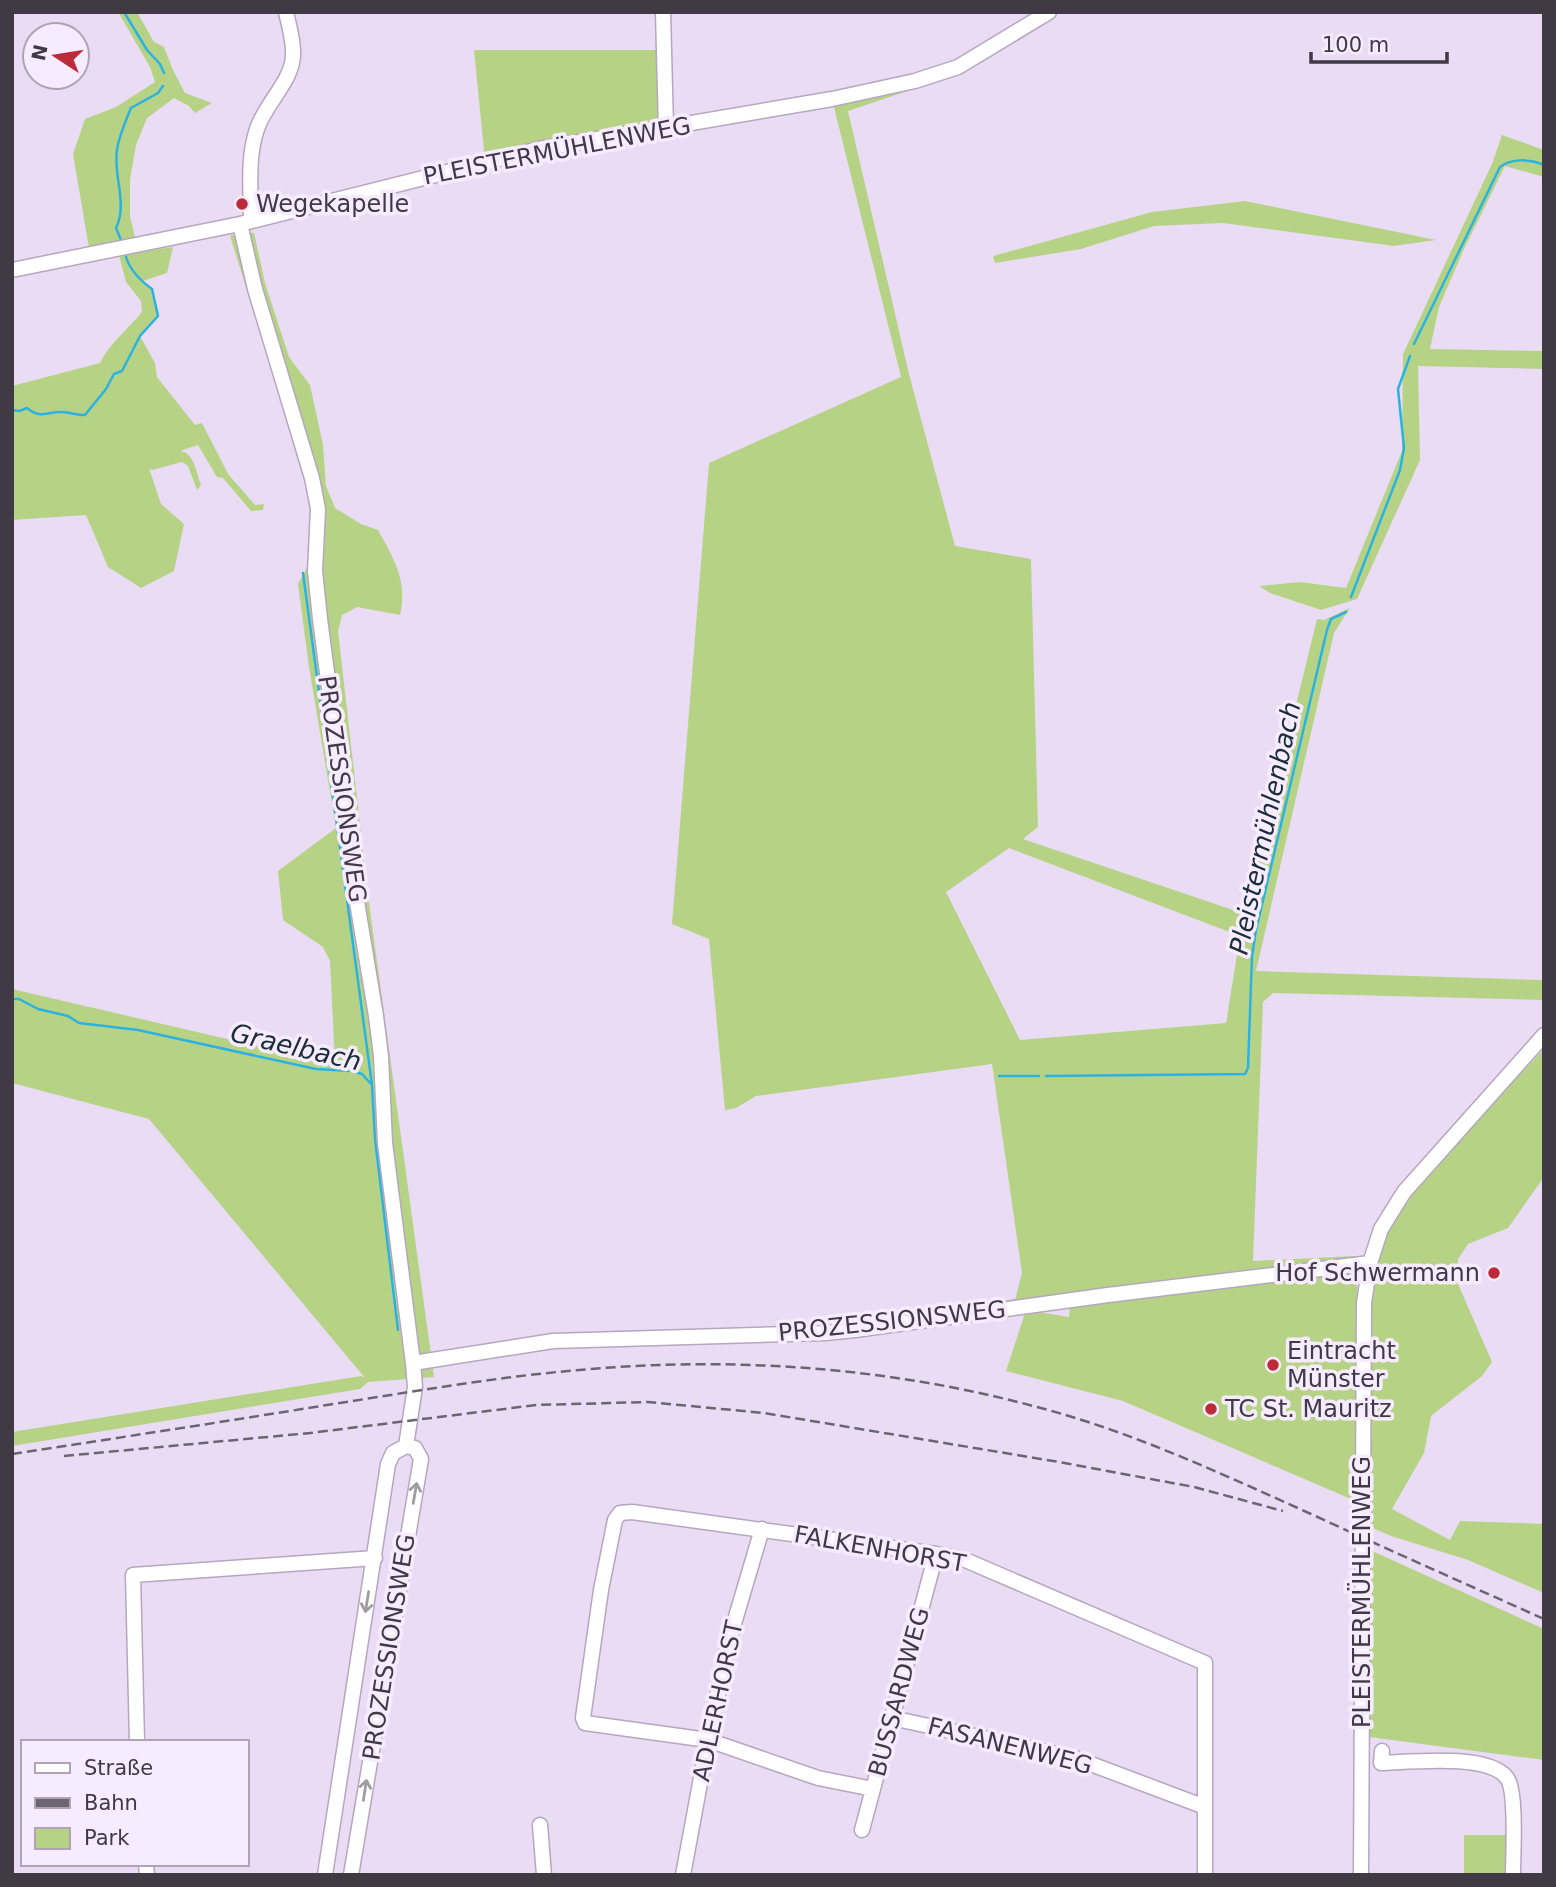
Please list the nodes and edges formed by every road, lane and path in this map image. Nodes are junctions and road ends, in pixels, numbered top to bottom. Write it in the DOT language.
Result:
graph roads {
  1 [pos="286,12"];
  2 [pos="663,12"];
  3 [pos="1049,12"];
  4 [pos="666,128"];
  5 [pos="246,223"];
  6 [pos="12,270"];
  7 [pos="1544,1035"];
  8 [pos="1370,1263"];
  9 [pos="413,1363"];
  10 [pos="406,1446"];
  11 [pos="762,1529"];
  12 [pos="936,1554"];
  13 [pos="375,1558"];
  14 [pos="892,1718"];
  15 [pos="137,1740"];
  16 [pos="708,1740"];
  17 [pos="1382,1751"];
  18 [pos="873,1789"];
  19 [pos="1205,1807"];
  20 [pos="540,1825"];
  21 [pos="862,1830"];
  22 [pos="325,1875"];
  23 [pos="351,1875"];
  24 [pos="544,1875"];
  25 [pos="683,1875"];
  26 [pos="1205,1875"];
  27 [pos="1361,1875"];
  28 [pos="1513,1875"];
  1 -- 5 [label="street, PROZESSIONSWEG"];
  2 -- 4 [label="street"];
  3 -- 4 [label="street, PLEISTERMÜHLENWEG"];
  4 -- 5 [label="street, PLEISTERMÜHLENWEG"];
  5 -- 6 [label="street, PLEISTERMÜHLENWEG"];
  5 -- 9 [label="street, PROZESSIONSWEG"];
  7 -- 8 [label="street, PLEISTERMÜHLENWEG"];
  8 -- 9 [label="street, PROZESSIONSWEG"];
  8 -- 27 [label="street, PLEISTERMÜHLENWEG"];
  9 -- 10 [label="street, PROZESSIONSWEG"];
  10 -- 13 [label="street, PROZESSIONSWEG"];
  23 -- 10 [label="street, PROZESSIONSWEG, one-way"];
  11 -- 12 [label="street, FALKENHORST"];
  11 -- 16 [label="street, ADLERHORST"];
  11 -- 16 [label="street, FALKENHORST"];
  12 -- 14 [label="street, BUSSARDWEG"];
  12 -- 19 [label="street, FALKENHORST"];
  13 -- 15 [label="street"];
  13 -- 22 [label="street, PROZESSIONSWEG, one-way"];
  14 -- 18 [label="street, BUSSARDWEG"];
  14 -- 19 [label="street, FASANENWEG"];
  16 -- 18 [label="street"];
  16 -- 25 [label="street, ADLERHORST"];
  17 -- 28 [label="street"];
  18 -- 21 [label="street, BUSSARDWEG"];
  19 -- 26 [label="street"];
  20 -- 24 [label="street"];
}
